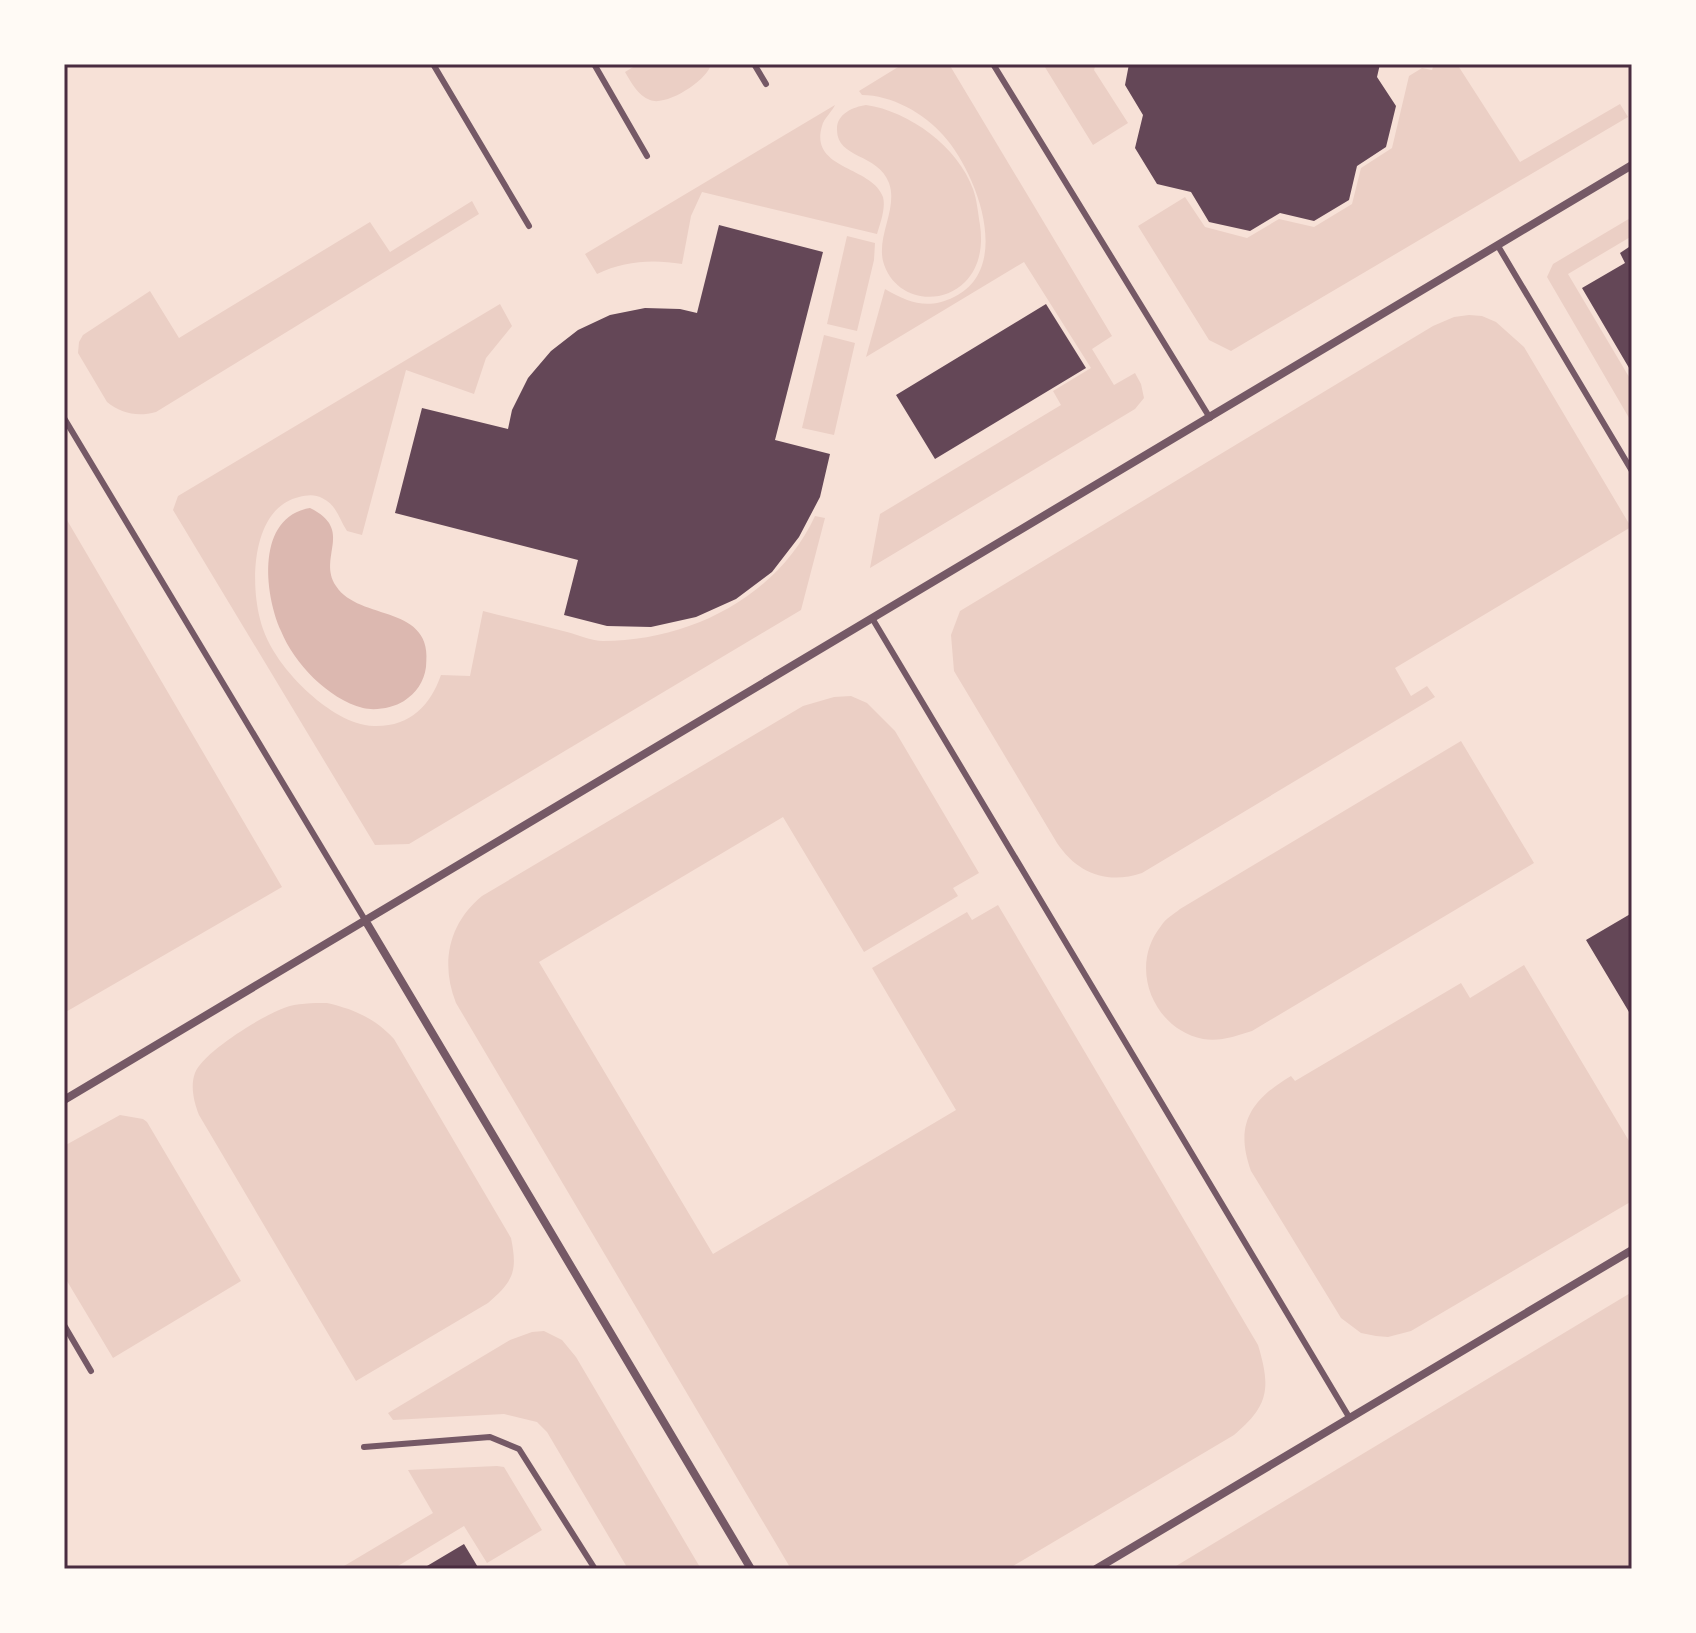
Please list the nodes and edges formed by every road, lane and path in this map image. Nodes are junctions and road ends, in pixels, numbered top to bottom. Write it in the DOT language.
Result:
graph roads {
  1 [pos="433,64"];
  2 [pos="594,64"];
  3 [pos="754,64"];
  4 [pos="993,64"];
  5 [pos="766,84"];
  6 [pos="647,156"];
  7 [pos="1632,165"];
  8 [pos="529,226"];
  9 [pos="1498,246"];
  10 [pos="64,418"];
  11 [pos="1210,418"];
  12 [pos="1632,471"];
  13 [pos="872,618"];
  14 [pos="365,920"];
  15 [pos="64,1100"];
  16 [pos="1632,1250"];
  17 [pos="64,1325"];
  18 [pos="91,1371"];
  19 [pos="1349,1417"];
  20 [pos="364,1447"];
  21 [pos="595,1569"];
  22 [pos="751,1569"];
  23 [pos="1096,1569"];
  1 -- 8 [label="lane"];
  2 -- 6 [label="lane"];
  3 -- 5 [label="lane"];
  4 -- 11 [label="lane"];
  7 -- 9 [label="street"];
  9 -- 11 [label="street"];
  9 -- 12 [label="lane"];
  10 -- 14 [label="lane"];
  11 -- 13 [label="street"];
  13 -- 14 [label="street"];
  13 -- 19 [label="lane"];
  14 -- 15 [label="street"];
  14 -- 22 [label="street"];
  16 -- 19 [label="street"];
  17 -- 18 [label="lane"];
  19 -- 23 [label="street"];
  20 -- 21 [label="lane"];
}
